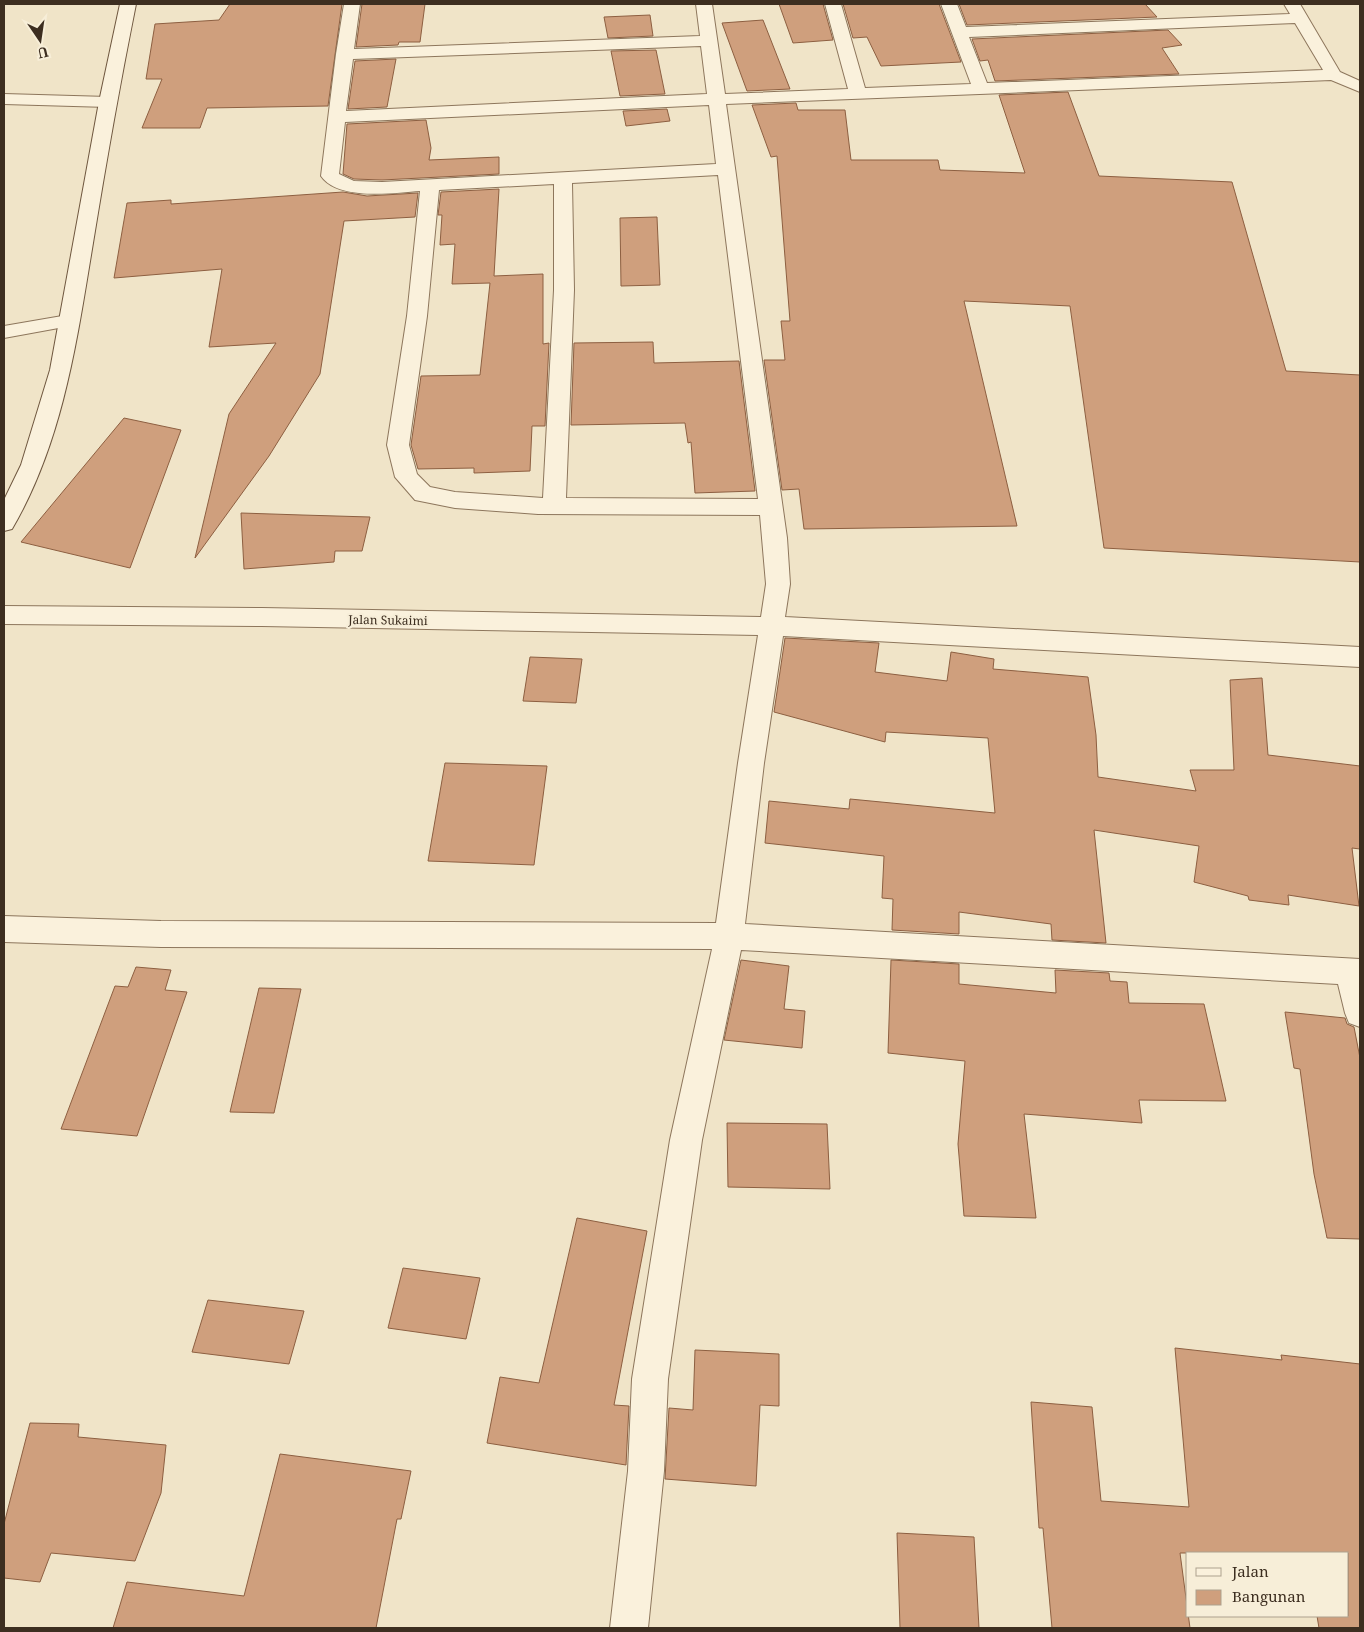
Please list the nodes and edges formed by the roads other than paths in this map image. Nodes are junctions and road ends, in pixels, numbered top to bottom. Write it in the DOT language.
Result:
graph roads {
  1 [pos="128,4"];
  2 [pos="352,4"];
  3 [pos="704,4"];
  4 [pos="833,4"];
  5 [pos="950,4"];
  6 [pos="1292,4"];
  7 [pos="1300,18"];
  8 [pos="960,32"];
  9 [pos="709,41"];
  10 [pos="344,54"];
  11 [pos="1334,75"];
  12 [pos="1360,86"];
  13 [pos="981,89"];
  14 [pos="858,94"];
  15 [pos="4,99"];
  16 [pos="717,99"];
  17 [pos="108,102"];
  18 [pos="336,117"];
  19 [pos="726,169"];
  20 [pos="563,177"];
  21 [pos="430,185"];
  22 [pos="68,321"];
  23 [pos="4,332"];
  24 [pos="554,506"];
  25 [pos="771,507"];
  26 [pos="4,523"];
  27 [pos="4,615"];
  28 [pos="772,626"];
  29 [pos="1360,657"];
  30 [pos="4,929"];
  31 [pos="729,936"];
  32 [pos="1355,972"];
  33 [pos="1360,1013"];
  34 [pos="629,1628"];
  1 -- 17 [label="street"];
  2 -- 10 [label="street"];
  3 -- 9 [label="street"];
  4 -- 14 [label="street"];
  5 -- 8 [label="street"];
  6 -- 7 [label="street"];
  7 -- 8 [label="street"];
  7 -- 11 [label="street"];
  8 -- 13 [label="street"];
  9 -- 10 [label="street"];
  9 -- 16 [label="street"];
  10 -- 18 [label="street"];
  11 -- 12 [label="street"];
  11 -- 13 [label="street"];
  13 -- 14 [label="street"];
  14 -- 16 [label="street"];
  15 -- 17 [label="street"];
  16 -- 18 [label="street"];
  16 -- 19 [label="street"];
  17 -- 22 [label="street"];
  18 -- 21 [label="street"];
  19 -- 20 [label="street"];
  19 -- 25 [label="street"];
  20 -- 21 [label="street"];
  20 -- 24 [label="street"];
  21 -- 24 [label="street"];
  22 -- 23 [label="street"];
  22 -- 26 [label="street"];
  24 -- 25 [label="street"];
  25 -- 28 [label="street"];
  27 -- 28 [label="street, Jalan Sukaimi"];
  28 -- 29 [label="street, Jalan Sukaimi"];
  28 -- 31 [label="street"];
  30 -- 31 [label="street"];
  31 -- 32 [label="street"];
  31 -- 34 [label="street"];
  32 -- 33 [label="street"];
}
